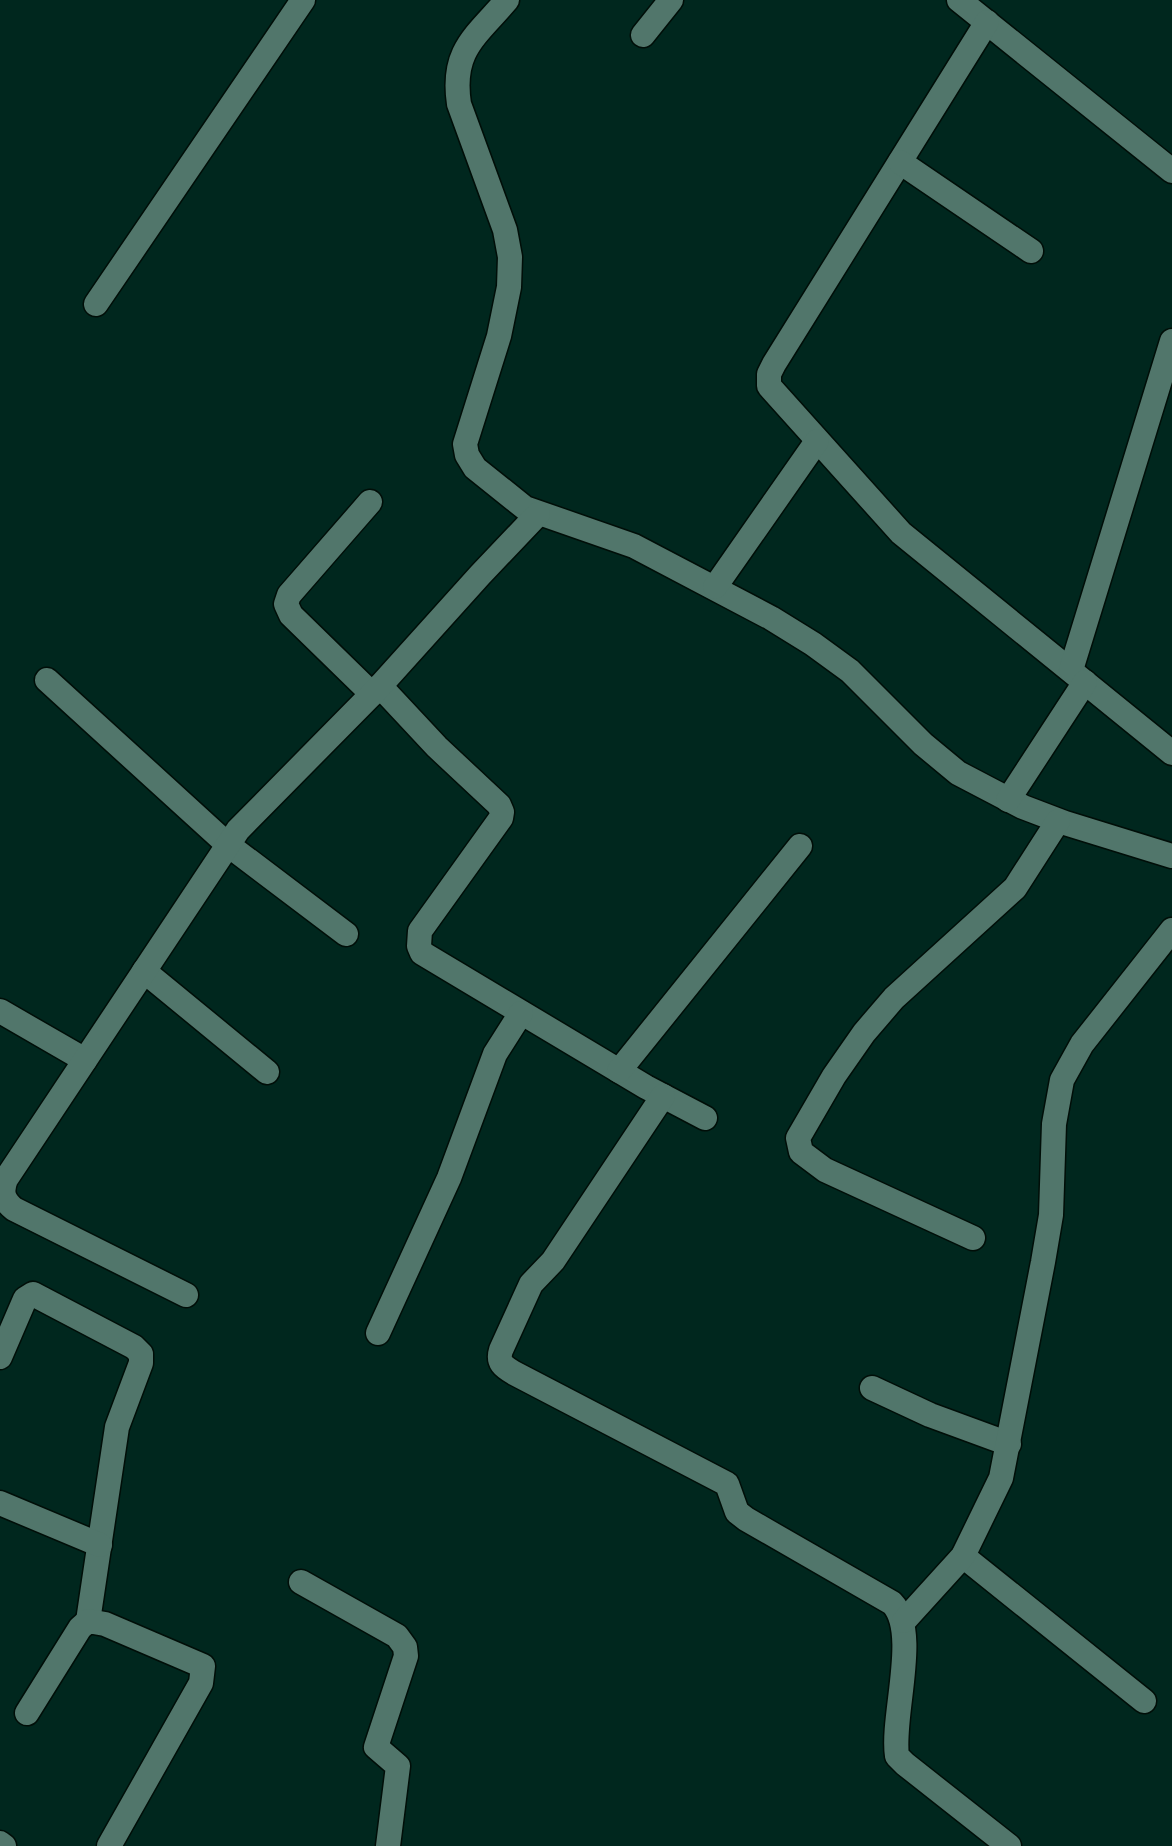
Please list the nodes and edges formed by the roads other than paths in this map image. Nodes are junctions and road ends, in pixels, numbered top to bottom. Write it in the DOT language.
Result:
graph roads {
  1 [pos="303,0"];
  2 [pos="507,0"];
  3 [pos="671,0"];
  4 [pos="966,2"];
  5 [pos="987,22"];
  6 [pos="643,35"];
  7 [pos="900,162"];
  8 [pos="1172,171"];
  9 [pos="1031,251"];
  10 [pos="96,304"];
  11 [pos="1172,341"];
  12 [pos="817,441"];
  13 [pos="370,502"];
  14 [pos="538,514"];
  15 [pos="715,587"];
  16 [pos="1078,676"];
  17 [pos="47,680"];
  18 [pos="376,690"];
  19 [pos="1172,753"];
  20 [pos="1008,800"];
  21 [pos="1058,821"];
  22 [pos="227,844"];
  23 [pos="800,846"];
  24 [pos="1172,856"];
  25 [pos="1172,930"];
  26 [pos="346,934"];
  27 [pos="144,971"];
  28 [pos="0,1011"];
  29 [pos="521,1013"];
  30 [pos="85,1060"];
  31 [pos="619,1071"];
  32 [pos="267,1072"];
  33 [pos="663,1096"];
  34 [pos="705,1118"];
  35 [pos="973,1238"];
  36 [pos="186,1295"];
  37 [pos="378,1333"];
  38 [pos="0,1357"];
  39 [pos="872,1388"];
  40 [pos="1009,1444"];
  41 [pos="0,1503"];
  42 [pos="100,1545"];
  43 [pos="963,1556"];
  44 [pos="301,1582"];
  45 [pos="88,1621"];
  46 [pos="904,1621"];
  47 [pos="1144,1701"];
  48 [pos="27,1713"];
  49 [pos="109,1846"];
  50 [pos="388,1846"];
  51 [pos="1009,1846"];
  1 -- 10 [label="street"];
  2 -- 14 [label="street"];
  3 -- 6 [label="street"];
  4 -- 5 [label="street"];
  5 -- 7 [label="street"];
  5 -- 8 [label="street"];
  7 -- 9 [label="street"];
  7 -- 12 [label="street"];
  11 -- 16 [label="street"];
  12 -- 15 [label="street"];
  12 -- 16 [label="street"];
  13 -- 18 [label="street"];
  14 -- 15 [label="street"];
  14 -- 18 [label="street"];
  15 -- 20 [label="street"];
  16 -- 19 [label="street"];
  16 -- 20 [label="street"];
  17 -- 22 [label="street"];
  18 -- 22 [label="street"];
  18 -- 29 [label="street"];
  20 -- 21 [label="street"];
  21 -- 24 [label="street"];
  21 -- 35 [label="street"];
  22 -- 26 [label="street"];
  22 -- 27 [label="street"];
  23 -- 31 [label="street"];
  25 -- 40 [label="street"];
  27 -- 30 [label="street"];
  27 -- 32 [label="street"];
  28 -- 30 [label="street"];
  29 -- 31 [label="street"];
  29 -- 37 [label="street"];
  30 -- 36 [label="street"];
  31 -- 33 [label="street"];
  33 -- 34 [label="street"];
  33 -- 46 [label="street"];
  38 -- 42 [label="street"];
  39 -- 40 [label="street"];
  40 -- 43 [label="street"];
  41 -- 42 [label="street"];
  42 -- 45 [label="street"];
  43 -- 46 [label="street"];
  43 -- 47 [label="street"];
  44 -- 50 [label="street"];
  45 -- 48 [label="street"];
  45 -- 49 [label="street"];
  46 -- 51 [label="street"];
}
